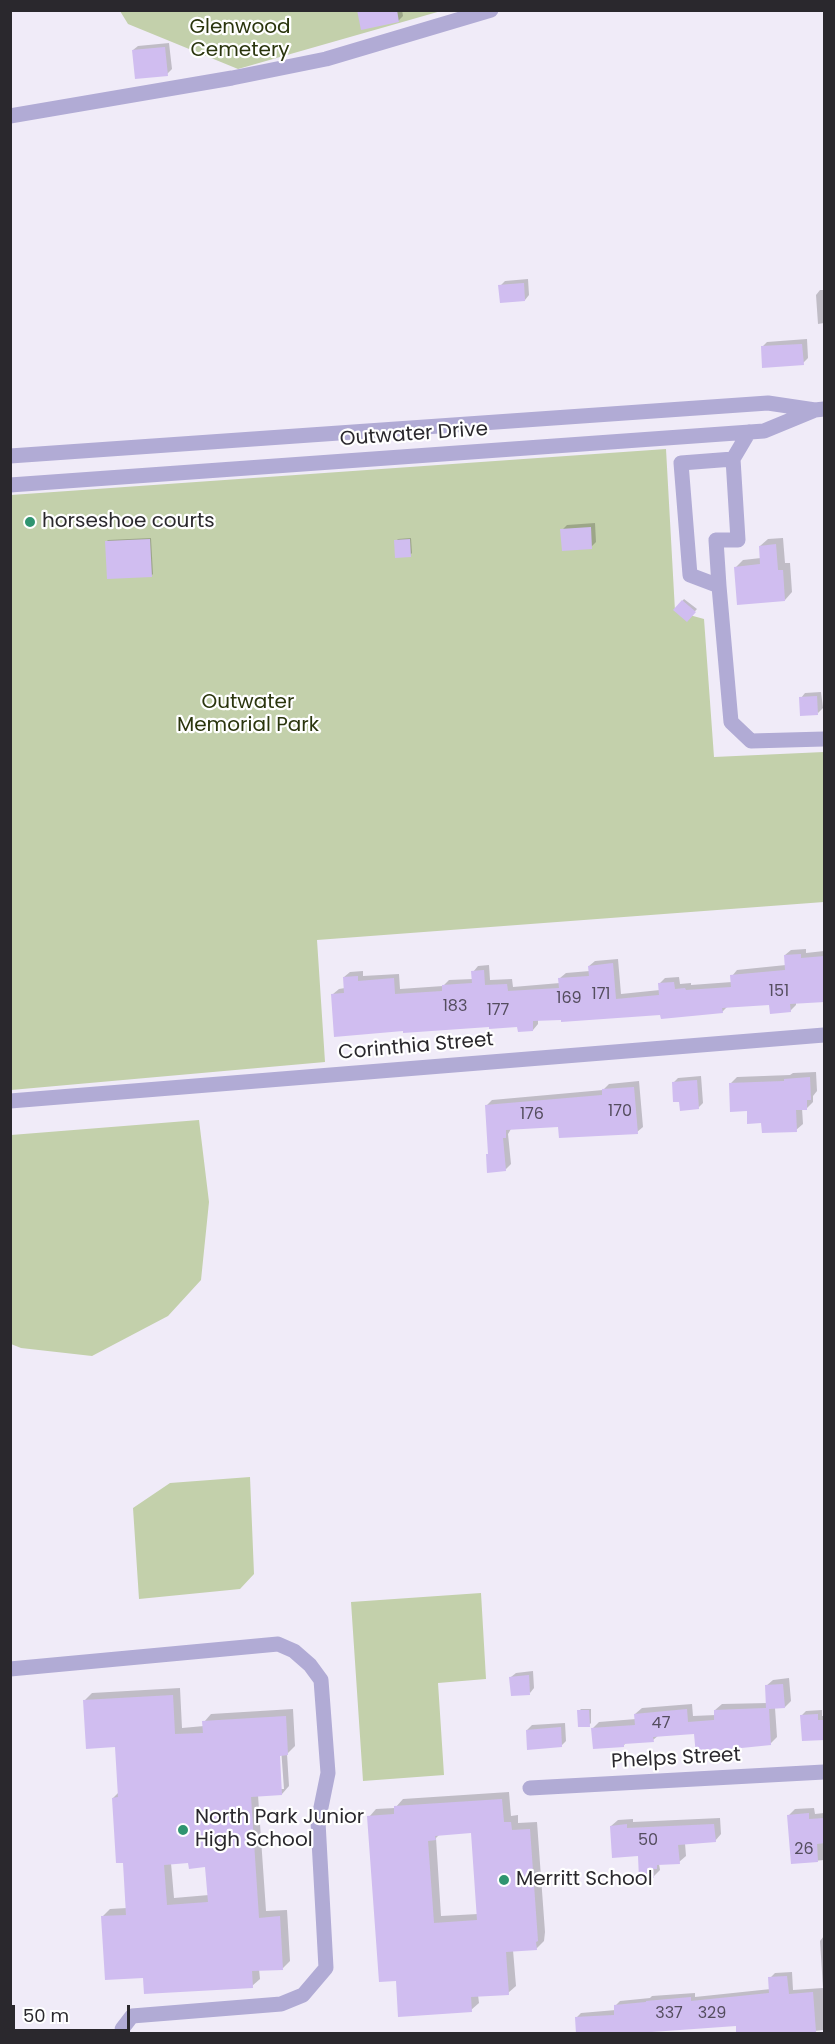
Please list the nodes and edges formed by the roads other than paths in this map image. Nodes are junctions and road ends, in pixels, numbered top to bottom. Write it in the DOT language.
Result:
graph roads {
  1 [pos="491,10"];
  2 [pos="470,13"];
  3 [pos="10,116"];
  4 [pos="820,409"];
  5 [pos="749,432"];
  6 [pos="10,456"];
  7 [pos="733,459"];
  8 [pos="10,485"];
  9 [pos="719,586"];
  10 [pos="825,739"];
  11 [pos="825,1035"];
  12 [pos="10,1101"];
  13 [pos="10,1669"];
  14 [pos="825,1772"];
  15 [pos="530,1788"];
  16 [pos="123,2034"];
  1 -- 2 [label="street"];
  2 -- 3 [label="street"];
  4 -- 5 [label="street, Outwater Drive"];
  4 -- 6 [label="street, Outwater Drive"];
  5 -- 7 [label="street"];
  5 -- 8 [label="street, Outwater Drive"];
  7 -- 9 [label="street"];
  7 -- 9 [label="street"];
  9 -- 10 [label="street"];
  11 -- 12 [label="street, Corinthia Street"];
  13 -- 16 [label="street"];
  14 -- 15 [label="street, Phelps Street"];
}
